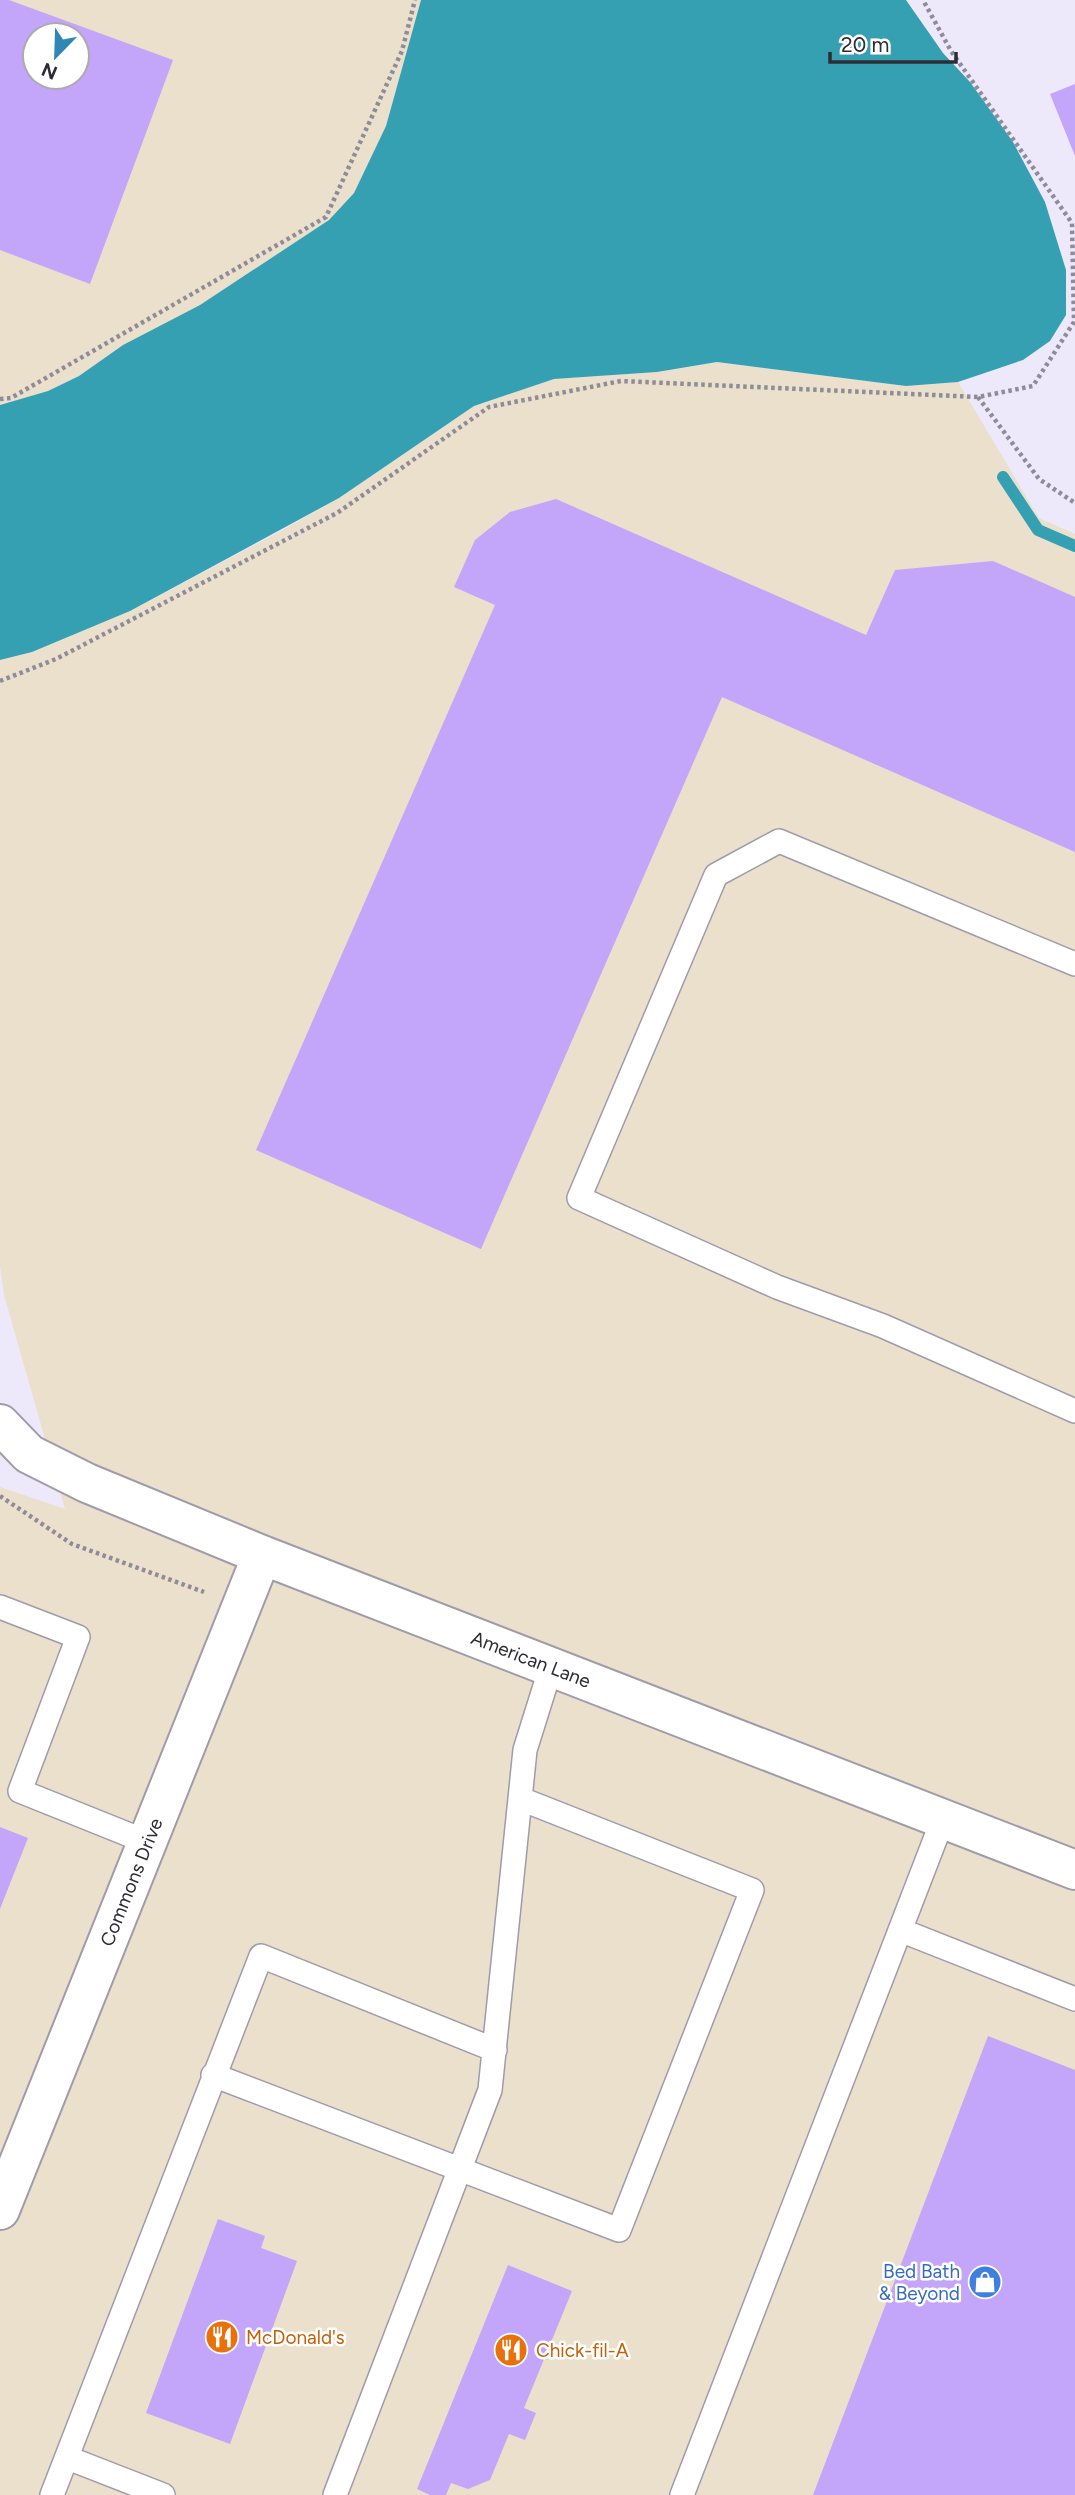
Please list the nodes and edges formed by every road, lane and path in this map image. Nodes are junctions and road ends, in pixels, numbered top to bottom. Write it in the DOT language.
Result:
graph roads {
  1 [pos="415,0"];
  2 [pos="923,0"];
  3 [pos="978,397"];
  4 [pos="0,399"];
  5 [pos="1075,503"];
  6 [pos="0,681"];
  7 [pos="1075,964"];
  8 [pos="1075,1411"];
  9 [pos="0,1424"];
  10 [pos="0,1496"];
  11 [pos="262,1555"];
  12 [pos="0,1607"];
  13 [pos="240,1608"];
  14 [pos="551,1667"];
  15 [pos="521,1799"];
  16 [pos="943,1819"];
  17 [pos="147,1842"];
  18 [pos="1075,1870"];
  19 [pos="900,1930"];
  20 [pos="1075,1999"];
  21 [pos="495,2050"];
  22 [pos="214,2075"];
  23 [pos="9,2161"];
  24 [pos="460,2168"];
  25 [pos="0,2210"];
  26 [pos="68,2458"];
  27 [pos="52,2495"];
  28 [pos="163,2495"];
  29 [pos="335,2495"];
  30 [pos="682,2495"];
  1 -- 4 [label="path"];
  2 -- 3 [label="path"];
  3 -- 5 [label="path"];
  3 -- 6 [label="path"];
  7 -- 8 [label="lane"];
  9 -- 11 [label="street, American Lane"];
  10 -- 13 [label="path"];
  11 -- 13 [label="street, Commons Drive"];
  11 -- 14 [label="street, American Lane"];
  12 -- 17 [label="lane"];
  13 -- 17 [label="street, Commons Drive"];
  14 -- 15 [label="lane"];
  14 -- 16 [label="street, American Lane"];
  15 -- 21 [label="lane"];
  15 -- 24 [label="lane"];
  16 -- 18 [label="street, American Lane"];
  16 -- 19 [label="lane"];
  17 -- 23 [label="street, Commons Drive"];
  19 -- 20 [label="lane"];
  19 -- 30 [label="lane"];
  21 -- 22 [label="lane"];
  21 -- 24 [label="lane"];
  22 -- 24 [label="lane"];
  22 -- 26 [label="lane"];
  23 -- 25 [label="street, Commons Drive"];
  24 -- 29 [label="lane"];
  26 -- 27 [label="lane"];
  26 -- 28 [label="lane"];
}
